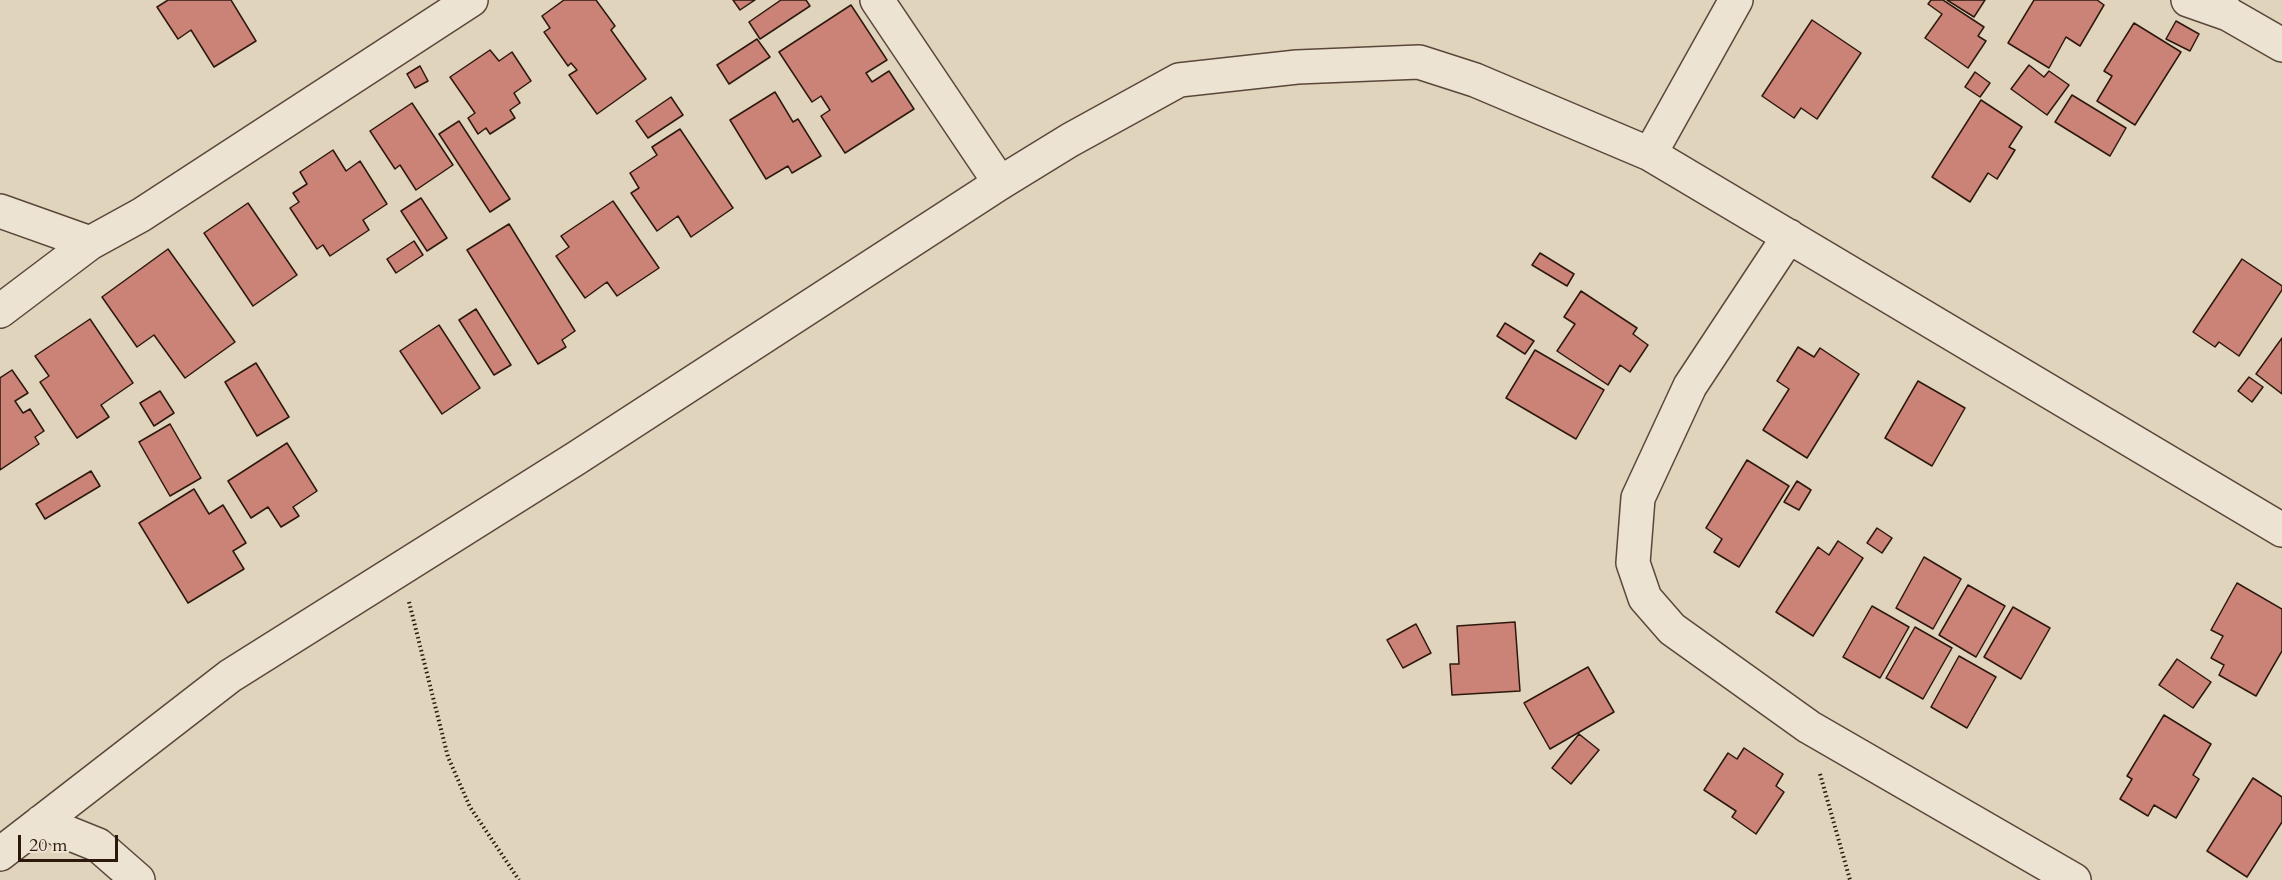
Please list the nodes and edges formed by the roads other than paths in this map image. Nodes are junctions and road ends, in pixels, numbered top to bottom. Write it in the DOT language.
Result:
graph roads {
  1 [pos="471,0"];
  2 [pos="877,0"];
  3 [pos="1736,0"];
  4 [pos="2188,0"];
  5 [pos="2223,7"];
  6 [pos="2282,45"];
  7 [pos="1650,154"];
  8 [pos="1000,183"];
  9 [pos="0,212"];
  10 [pos="1789,236"];
  11 [pos="90,243"];
  12 [pos="0,310"];
  13 [pos="2282,530"];
  14 [pos="41,822"];
  15 [pos="0,853"];
  16 [pos="138,880"];
  17 [pos="2074,880"];
  1 -- 11 [label="street"];
  2 -- 8 [label="street"];
  3 -- 7 [label="street"];
  4 -- 5 [label="street"];
  5 -- 6 [label="street"];
  7 -- 8 [label="street"];
  7 -- 10 [label="street"];
  8 -- 14 [label="street"];
  9 -- 11 [label="street"];
  10 -- 13 [label="street"];
  10 -- 17 [label="street"];
  11 -- 12 [label="street"];
  14 -- 15 [label="street"];
  14 -- 16 [label="street"];
}
